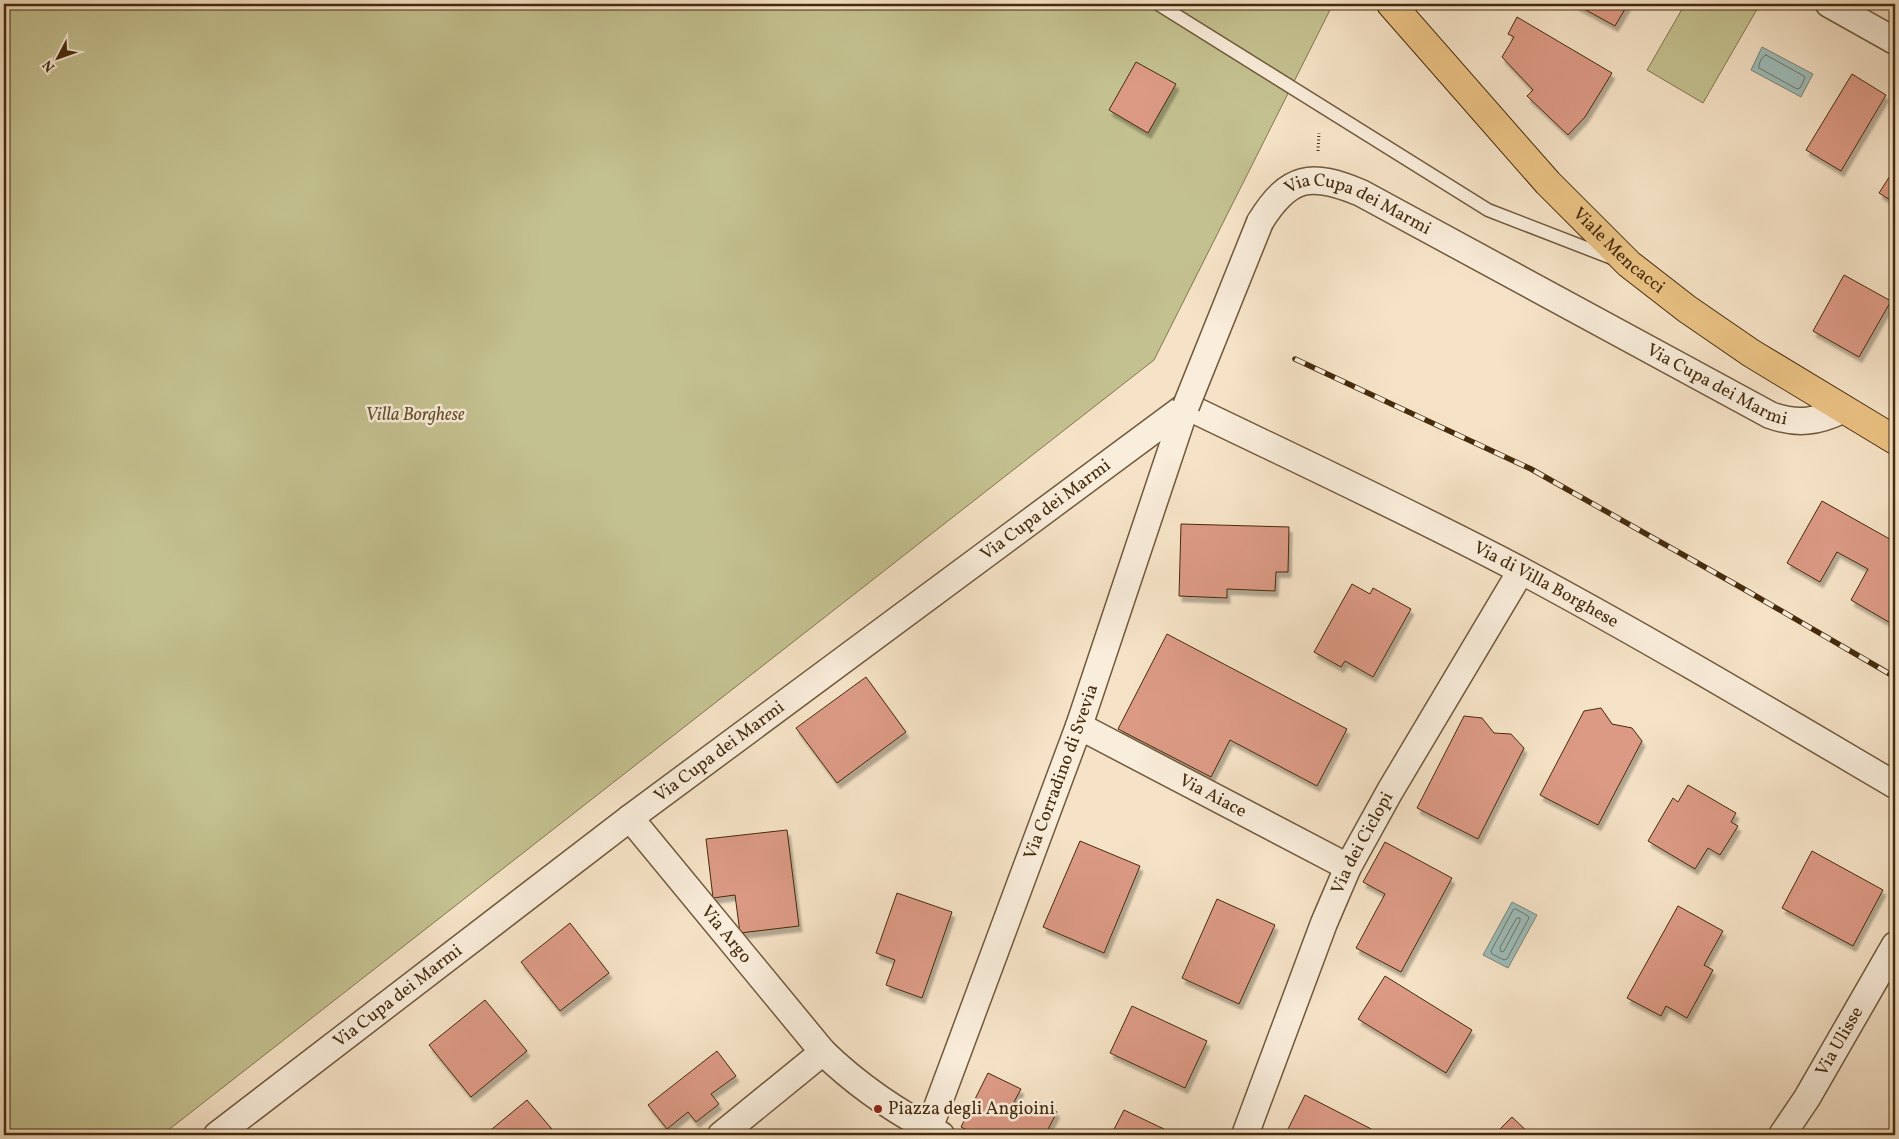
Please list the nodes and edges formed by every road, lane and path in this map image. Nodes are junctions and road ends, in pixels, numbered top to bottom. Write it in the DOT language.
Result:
graph roads {
  1 [pos="1158,4"];
  2 [pos="1391,4"];
  3 [pos="1829,4"];
  4 [pos="1895,41"];
  5 [pos="1322,106"];
  6 [pos="1315,180"];
  7 [pos="1629,264"];
  8 [pos="1186,406"];
  9 [pos="1844,409"];
  10 [pos="1895,440"];
  11 [pos="1521,571"];
  12 [pos="1079,726"];
  13 [pos="1895,785"];
  14 [pos="630,818"];
  15 [pos="1348,867"];
  16 [pos="1895,945"];
  17 [pos="823,1052"];
  18 [pos="932,1133"];
  19 [pos="217,1135"];
  20 [pos="721,1135"];
  21 [pos="1245,1135"];
  22 [pos="1782,1135"];
  1 -- 5 [label="lane"];
  2 -- 7 [label="main road, Viale Mencacci"];
  3 -- 4 [label="street"];
  5 -- 6 [label="path"];
  5 -- 7 [label="lane"];
  6 -- 8 [label="street, Via Cupa dei Marmi, bridge"];
  6 -- 9 [label="street, Via Cupa dei Marmi"];
  7 -- 9 [label="main road, Viale Mencacci"];
  8 -- 11 [label="street, Via di Villa Borghese"];
  8 -- 12 [label="street, Via Corradino di Svevia"];
  8 -- 14 [label="street, Via Cupa dei Marmi"];
  9 -- 10 [label="main road, Viale Mencacci"];
  11 -- 13 [label="street, Via di Villa Borghese"];
  11 -- 15 [label="street, Via dei Ciclopi"];
  12 -- 15 [label="street, Via Aiace"];
  12 -- 18 [label="street, Via Corradino di Svevia"];
  14 -- 17 [label="street, Via Argo"];
  14 -- 19 [label="street, Via Cupa dei Marmi"];
  15 -- 21 [label="street, Via dei Ciclopi"];
  16 -- 22 [label="street, Via Ulisse"];
  17 -- 18 [label="street"];
  17 -- 20 [label="street"];
}
